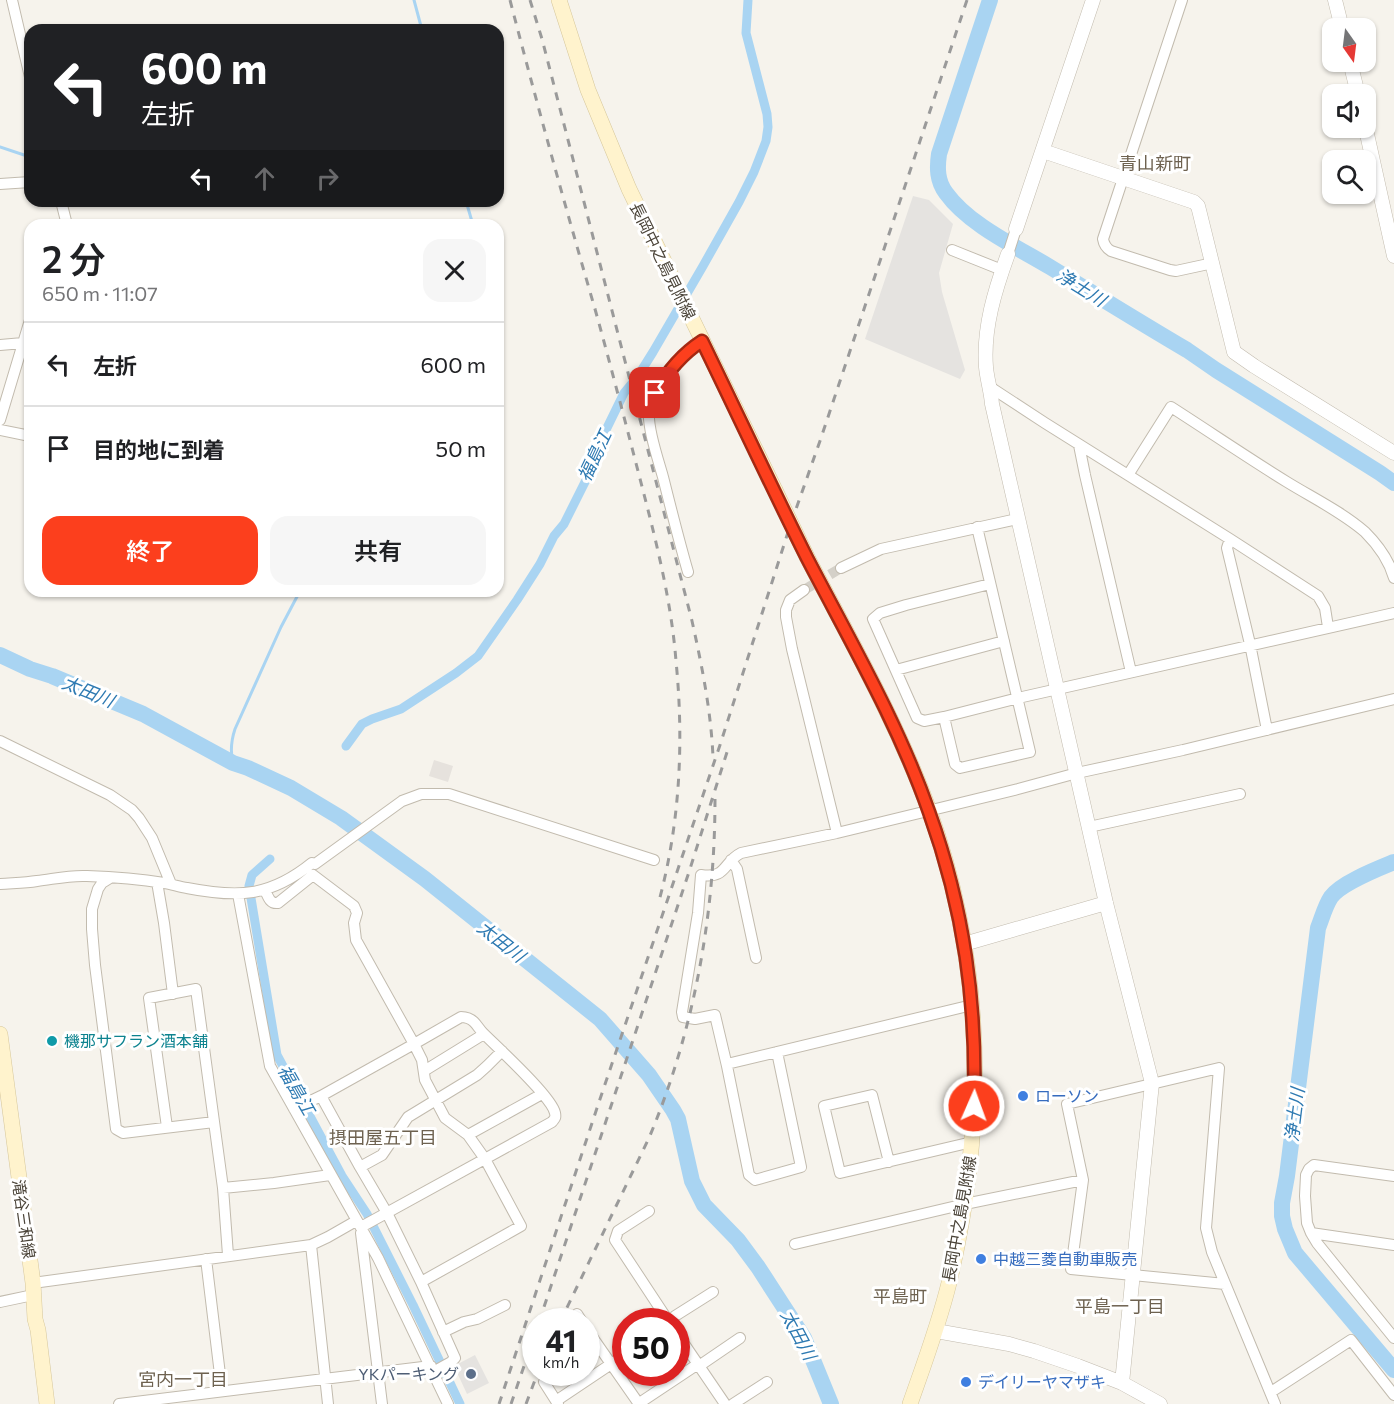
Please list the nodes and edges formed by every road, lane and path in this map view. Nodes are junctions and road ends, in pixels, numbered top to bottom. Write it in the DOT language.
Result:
graph roads {
  1 [pos="12,0"];
  2 [pos="559,0"];
  3 [pos="1093,0"];
  4 [pos="1182,0"];
  5 [pos="1335,0"];
  6 [pos="1340,18"];
  7 [pos="24,51"];
  8 [pos="1368,138"];
  9 [pos="1043,151"];
  10 [pos="1123,178"];
  11 [pos="24,182"];
  12 [pos="0,184"];
  13 [pos="1016,229"];
  14 [pos="952,250"];
  15 [pos="1008,254"];
  16 [pos="1394,256"];
  17 [pos="1213,263"];
  18 [pos="1002,270"];
  19 [pos="699,335"];
  20 [pos="24,340"];
  21 [pos="23,343"];
  22 [pos="0,345"];
  23 [pos="990,387"];
  24 [pos="0,420"];
  25 [pos="0,430"];
  26 [pos="24,435"];
  27 [pos="1079,445"];
  28 [pos="1394,453"];
  29 [pos="1128,475"];
  30 [pos="1017,519"];
  31 [pos="977,527"];
  32 [pos="1230,539"];
  33 [pos="841,568"];
  34 [pos="688,572"];
  35 [pos="1394,578"];
  36 [pos="990,584"];
  37 [pos="804,590"];
  38 [pos="1394,613"];
  39 [pos="1328,627"];
  40 [pos="1004,641"];
  41 [pos="1250,644"];
  42 [pos="896,670"];
  43 [pos="1131,672"];
  44 [pos="1058,690"];
  45 [pos="1018,698"];
  46 [pos="1394,699"];
  47 [pos="944,717"];
  48 [pos="1267,730"];
  49 [pos="0,741"];
  50 [pos="1077,773"];
  51 [pos="1240,794"];
  52 [pos="929,811"];
  53 [pos="1089,827"];
  54 [pos="837,833"];
  55 [pos="731,860"];
  56 [pos="654,861"];
  57 [pos="110,878"];
  58 [pos="157,882"];
  59 [pos="0,884"];
  60 [pos="171,884"];
  61 [pos="262,891"];
  62 [pos="240,894"];
  63 [pos="1106,903"];
  64 [pos="964,944"];
  65 [pos="756,958"];
  66 [pos="173,994"];
  67 [pos="972,1005"];
  68 [pos="484,1034"];
  69 [pos="0,1035"];
  70 [pos="414,1044"];
  71 [pos="502,1051"];
  72 [pos="777,1052"];
  73 [pos="727,1064"];
  74 [pos="424,1071"];
  75 [pos="1152,1083"];
  76 [pos="542,1094"];
  77 [pos="316,1098"];
  78 [pos="436,1099"];
  79 [pos="296,1108"];
  80 [pos="214,1122"];
  81 [pos="167,1127"];
  82 [pos="468,1135"];
  83 [pos="972,1142"];
  84 [pos="485,1159"];
  85 [pos="888,1162"];
  86 [pos="360,1167"];
  87 [pos="330,1175"];
  88 [pos="1394,1176"];
  89 [pos="1083,1179"];
  90 [pos="223,1188"];
  91 [pos="965,1204"];
  92 [pos="649,1211"];
  93 [pos="384,1214"];
  94 [pos="360,1224"];
  95 [pos="1311,1233"];
  96 [pos="795,1244"];
  97 [pos="311,1245"];
  98 [pos="1394,1245"];
  99 [pos="228,1255"];
  100 [pos="206,1259"];
  101 [pos="1132,1276"];
  102 [pos="421,1282"];
  103 [pos="1225,1284"];
  104 [pos="33,1289"];
  105 [pos="713,1292"];
  106 [pos="0,1302"];
  107 [pos="505,1305"];
  108 [pos="660,1308"];
  109 [pos="688,1308"];
  110 [pos="936,1331"];
  111 [pos="443,1332"];
  112 [pos="740,1338"];
  113 [pos="1394,1338"];
  114 [pos="600,1348"];
  115 [pos="690,1353"];
  116 [pos="611,1364"];
  117 [pos="698,1365"];
  118 [pos="434,1369"];
  119 [pos="378,1372"];
  120 [pos="325,1379"];
  121 [pos="767,1382"];
  122 [pos="1122,1383"];
  123 [pos="547,1386"];
  124 [pos="222,1391"];
  125 [pos="1271,1392"];
  126 [pos="1394,1395"];
  127 [pos="557,1402"];
  128 [pos="47,1404"];
  129 [pos="119,1404"];
  130 [pos="328,1404"];
  131 [pos="382,1404"];
  132 [pos="448,1404"];
  133 [pos="638,1404"];
  134 [pos="725,1404"];
  135 [pos="733,1404"];
  136 [pos="910,1404"];
  137 [pos="1160,1404"];
  138 [pos="1275,1404"];
  1 -- 7 [label="street"];
  2 -- 19 [label="main road, 長岡中之島見附線"];
  3 -- 9 [label="street"];
  4 -- 10 [label="street"];
  5 -- 6 [label="street"];
  8 -- 16 [label="street"];
  9 -- 10 [label="street"];
  9 -- 13 [label="street"];
  10 -- 17 [label="street"];
  10 -- 17 [label="street"];
  11 -- 12 [label="street"];
  13 -- 15 [label="street"];
  14 -- 18 [label="street"];
  15 -- 18 [label="street"];
  17 -- 28 [label="street"];
  18 -- 23 [label="street"];
  19 -- 34 [label="street"];
  19 -- 52 [label="main road, 長岡中之島見附線, bridge"];
  20 -- 21 [label="street"];
  21 -- 22 [label="street"];
  21 -- 24 [label="street"];
  23 -- 27 [label="street"];
  23 -- 30 [label="street"];
  25 -- 26 [label="street"];
  27 -- 29 [label="street"];
  27 -- 43 [label="street"];
  29 -- 32 [label="street"];
  29 -- 35 [label="street"];
  30 -- 31 [label="street"];
  30 -- 44 [label="street"];
  31 -- 33 [label="street"];
  31 -- 36 [label="street"];
  32 -- 39 [label="street"];
  32 -- 41 [label="street"];
  36 -- 40 [label="street"];
  36 -- 42 [label="street"];
  37 -- 54 [label="street"];
  38 -- 39 [label="street"];
  39 -- 41 [label="street"];
  40 -- 42 [label="street"];
  40 -- 45 [label="street"];
  41 -- 43 [label="street"];
  41 -- 48 [label="street"];
  42 -- 47 [label="street"];
  43 -- 44 [label="street"];
  44 -- 45 [label="street"];
  44 -- 50 [label="street"];
  45 -- 47 [label="street"];
  45 -- 47 [label="street"];
  46 -- 48 [label="street"];
  48 -- 50 [label="street"];
  49 -- 60 [label="street"];
  50 -- 52 [label="street"];
  50 -- 53 [label="street"];
  51 -- 53 [label="street"];
  52 -- 54 [label="street"];
  52 -- 64 [label="main road, 長岡中之島見附線"];
  53 -- 63 [label="street"];
  54 -- 55 [label="street"];
  55 -- 65 [label="street"];
  55 -- 73 [label="street"];
  56 -- 61 [label="street"];
  57 -- 58 [label="street"];
  57 -- 59 [label="street"];
  57 -- 81 [label="street"];
  58 -- 60 [label="street"];
  58 -- 66 [label="street"];
  60 -- 62 [label="street"];
  61 -- 62 [label="street"];
  61 -- 70 [label="street"];
  62 -- 79 [label="street"];
  63 -- 64 [label="street"];
  63 -- 75 [label="street"];
  64 -- 67 [label="main road, 長岡中之島見附線"];
  66 -- 80 [label="street"];
  66 -- 81 [label="street"];
  67 -- 72 [label="street"];
  67 -- 83 [label="main road, 長岡中之島見附線"];
  68 -- 70 [label="street"];
  68 -- 71 [label="street"];
  68 -- 74 [label="street"];
  69 -- 104 [label="main road, 滝谷三和線"];
  70 -- 74 [label="street"];
  70 -- 77 [label="street"];
  71 -- 76 [label="street"];
  71 -- 78 [label="street"];
  72 -- 73 [label="street"];
  72 -- 73 [label="street"];
  74 -- 78 [label="street"];
  75 -- 89 [label="street"];
  75 -- 101 [label="street"];
  75 -- 103 [label="street"];
  76 -- 82 [label="street"];
  76 -- 84 [label="street"];
  77 -- 79 [label="street"];
  77 -- 86 [label="street"];
  78 -- 82 [label="street"];
  78 -- 86 [label="street"];
  79 -- 87 [label="street"];
  80 -- 81 [label="street"];
  80 -- 90 [label="street"];
  82 -- 84 [label="street"];
  83 -- 85 [label="street"];
  83 -- 91 [label="main road, 長岡中之島見附線"];
  84 -- 93 [label="street"];
  84 -- 102 [label="street"];
  85 -- 85 [label="street"];
  86 -- 93 [label="street"];
  87 -- 90 [label="street"];
  87 -- 94 [label="street"];
  88 -- 95 [label="street"];
  89 -- 91 [label="street"];
  89 -- 101 [label="street"];
  90 -- 99 [label="street"];
  91 -- 96 [label="street"];
  91 -- 110 [label="main road, 長岡中之島見附線"];
  92 -- 108 [label="street"];
  93 -- 94 [label="street"];
  93 -- 102 [label="street"];
  94 -- 97 [label="street"];
  94 -- 118 [label="street"];
  94 -- 119 [label="street"];
  95 -- 98 [label="street"];
  95 -- 113 [label="street"];
  97 -- 99 [label="street"];
  97 -- 120 [label="street"];
  99 -- 100 [label="street"];
  100 -- 104 [label="street"];
  100 -- 124 [label="street"];
  101 -- 103 [label="street"];
  101 -- 122 [label="street"];
  102 -- 111 [label="street"];
  103 -- 125 [label="street"];
  104 -- 106 [label="street"];
  104 -- 128 [label="main road, 滝谷三和線"];
  105 -- 109 [label="street"];
  107 -- 111 [label="street"];
  110 -- 122 [label="street"];
  110 -- 136 [label="main road, 長岡中之島見附線"];
  111 -- 118 [label="street"];
  112 -- 117 [label="street"];
  114 -- 116 [label="street"];
  115 -- 117 [label="street"];
  116 -- 127 [label="street"];
  116 -- 133 [label="street"];
  117 -- 133 [label="street"];
  117 -- 134 [label="street"];
  118 -- 119 [label="street"];
  118 -- 132 [label="street"];
  119 -- 120 [label="street"];
  119 -- 131 [label="street"];
  120 -- 124 [label="street"];
  120 -- 130 [label="street"];
  121 -- 135 [label="street"];
  122 -- 137 [label="street"];
  123 -- 127 [label="street"];
  124 -- 129 [label="street"];
  125 -- 126 [label="street"];
  125 -- 138 [label="street"];
}
